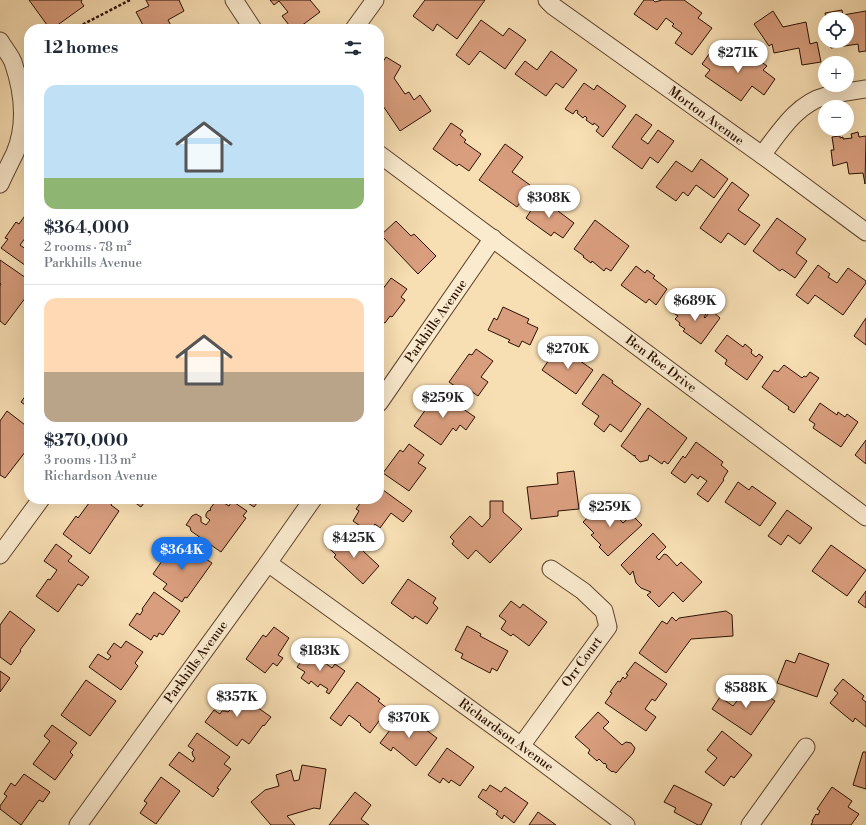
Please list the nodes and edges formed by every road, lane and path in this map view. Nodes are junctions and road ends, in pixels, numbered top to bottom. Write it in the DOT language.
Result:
graph roads {
  1 [pos="130,0"];
  2 [pos="234,0"];
  3 [pos="375,0"];
  4 [pos="547,0"];
  5 [pos="84,24"];
  6 [pos="250,24"];
  7 [pos="358,24"];
  8 [pos="0,41"];
  9 [pos="866,89"];
  10 [pos="762,155"];
  11 [pos="384,158"];
  12 [pos="0,184"];
  13 [pos="866,232"];
  14 [pos="493,238"];
  15 [pos="384,396"];
  16 [pos="37,504"];
  17 [pos="309,504"];
  18 [pos="866,517"];
  19 [pos="0,555"];
  20 [pos="268,563"];
  21 [pos="551,569"];
  22 [pos="521,746"];
  23 [pos="806,747"];
  24 [pos="78,825"];
  25 [pos="626,825"];
  26 [pos="750,825"];
  1 -- 5 [label="path"];
  2 -- 6 [label="street"];
  3 -- 7 [label="street"];
  4 -- 10 [label="street, Morton Avenue"];
  8 -- 12 [label="street"];
  9 -- 10 [label="street"];
  10 -- 13 [label="street, Morton Avenue"];
  11 -- 14 [label="street, Ben Roe Drive"];
  14 -- 15 [label="street, Parkhills Avenue"];
  14 -- 18 [label="street, Ben Roe Drive"];
  16 -- 19 [label="street"];
  17 -- 20 [label="street, Parkhills Avenue"];
  20 -- 22 [label="street, Richardson Avenue"];
  20 -- 24 [label="street, Parkhills Avenue"];
  21 -- 22 [label="street, Orr Court"];
  22 -- 25 [label="street, Richardson Avenue"];
  23 -- 26 [label="street"];
}
